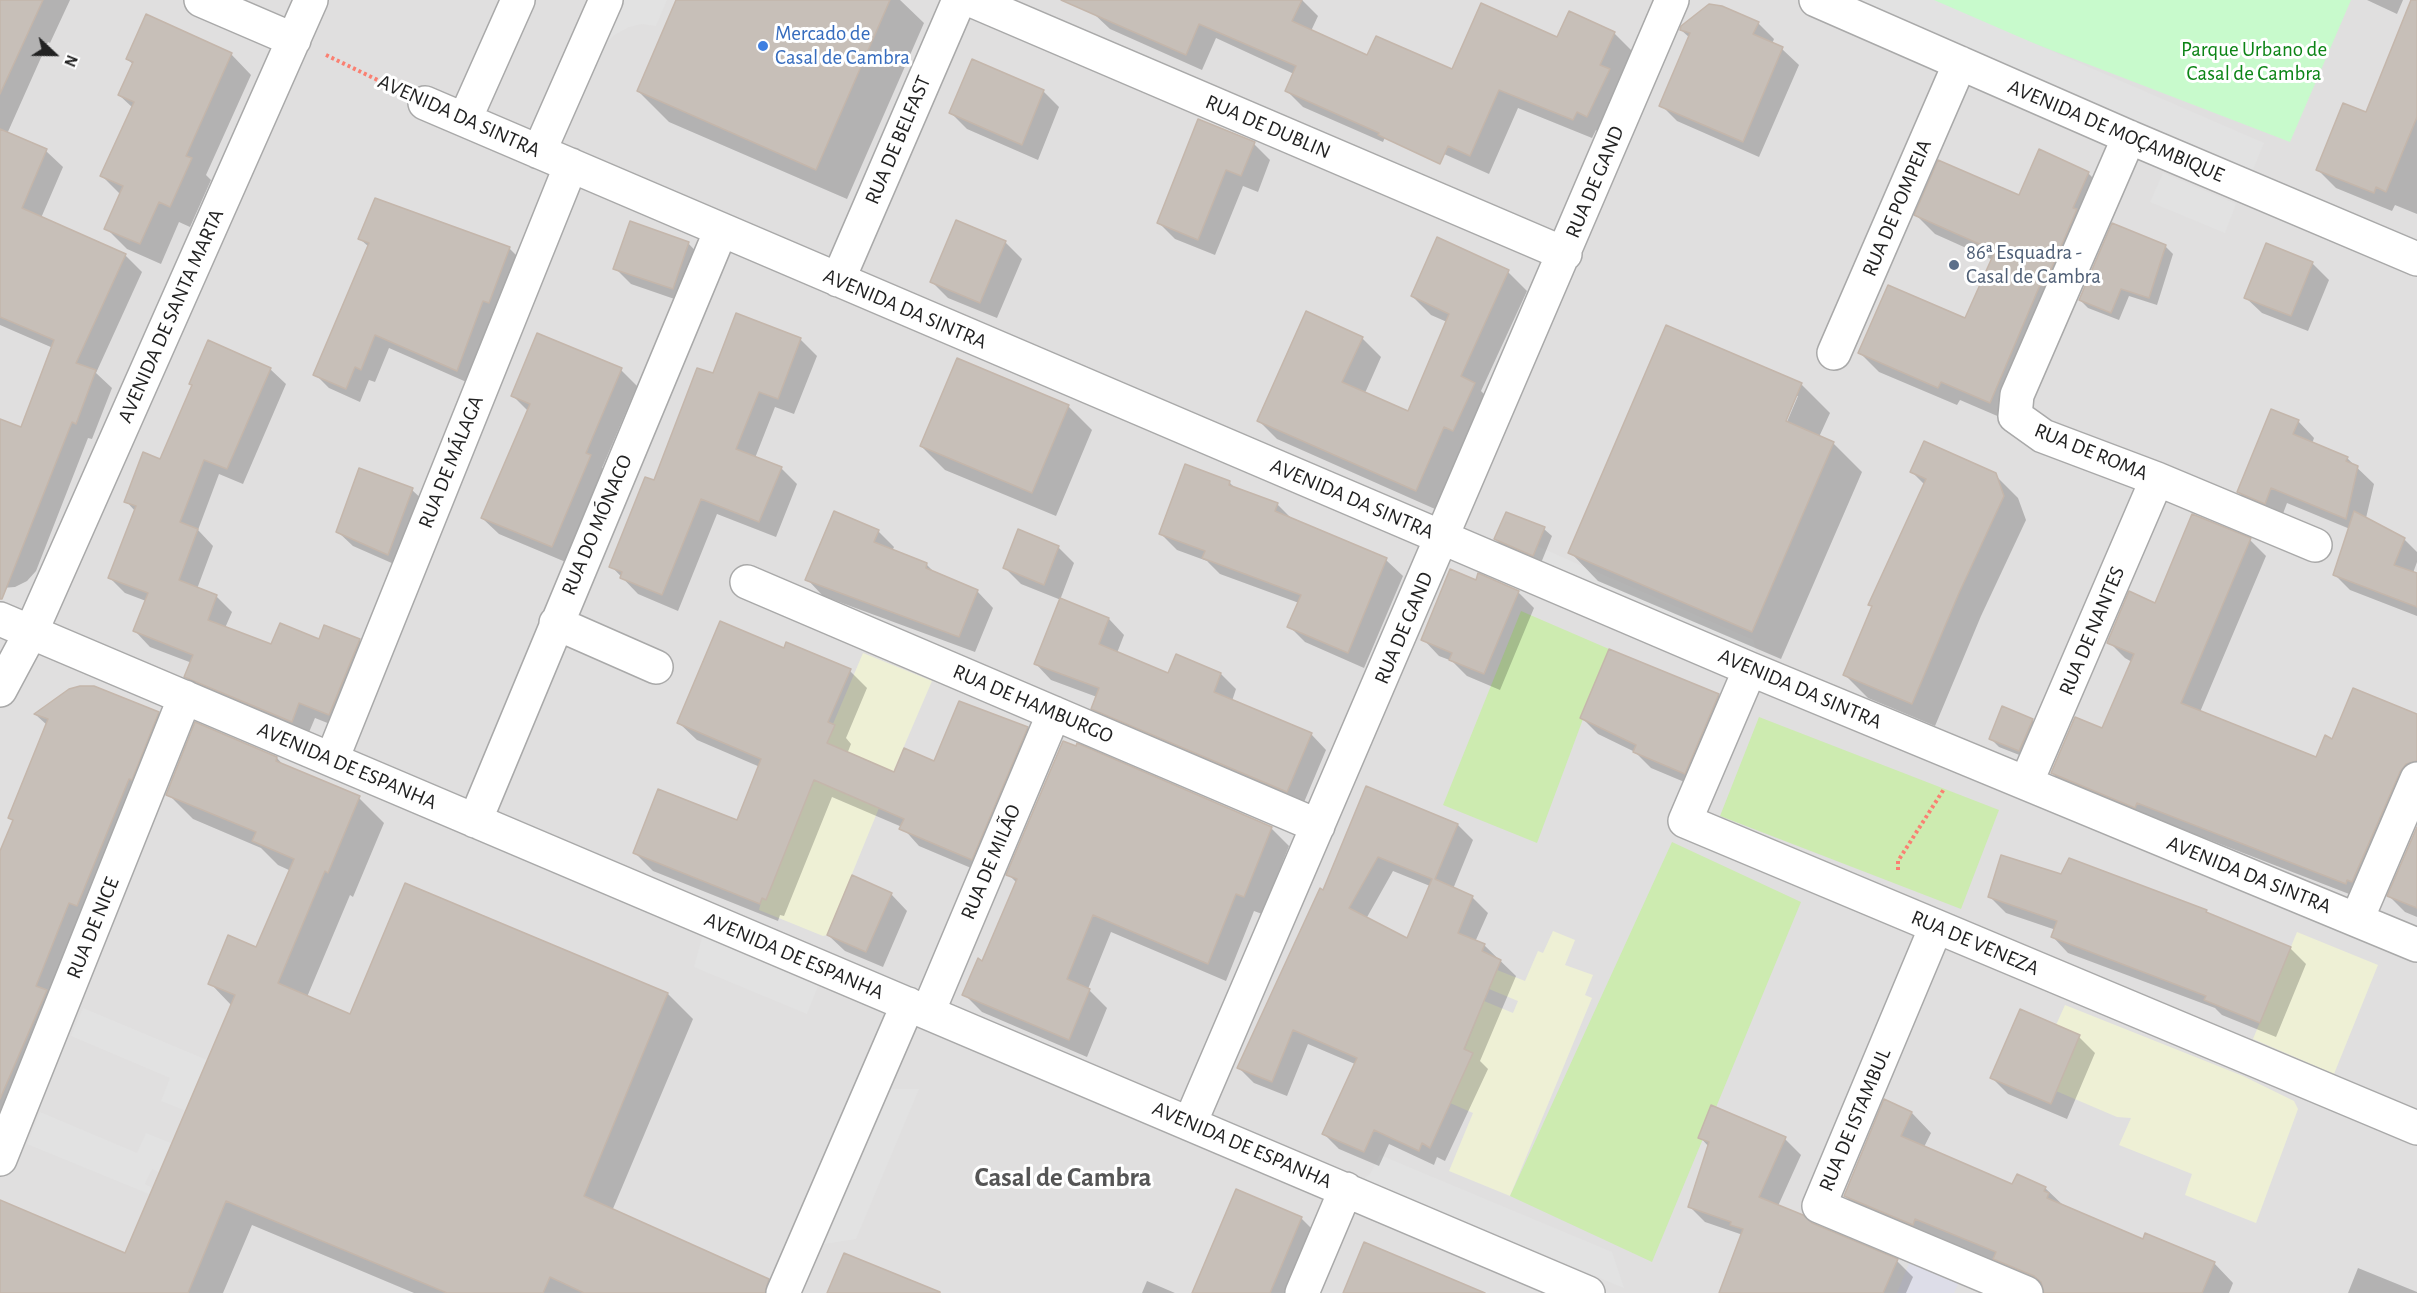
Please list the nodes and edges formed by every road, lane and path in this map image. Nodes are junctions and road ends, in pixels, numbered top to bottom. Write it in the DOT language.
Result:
graph roads {
  1 [pos="201,0"];
  2 [pos="311,0"];
  3 [pos="518,0"];
  4 [pos="606,0"];
  5 [pos="959,0"];
  6 [pos="971,0"];
  7 [pos="1672,0"];
  8 [pos="1816,0"];
  9 [pos="294,40"];
  10 [pos="1960,63"];
  11 [pos="425,103"];
  12 [pos="465,119"];
  13 [pos="2129,137"];
  14 [pos="539,152"];
  15 [pos="571,165"];
  16 [pos="721,230"];
  17 [pos="2414,249"];
  18 [pos="1565,254"];
  19 [pos="838,280"];
  20 [pos="1834,353"];
  21 [pos="2157,479"];
  22 [pos="1443,538"];
  23 [pos="2315,545"];
  24 [pos="747,582"];
  25 [pos="0,619"];
  26 [pos="556,623"];
  27 [pos="31,632"];
  28 [pos="656,667"];
  29 [pos="1750,669"];
  30 [pos="0,690"];
  31 [pos="185,697"];
  32 [pos="1054,713"];
  33 [pos="1964,758"];
  34 [pos="332,759"];
  35 [pos="2417,779"];
  36 [pos="2026,783"];
  37 [pos="475,821"];
  38 [pos="1318,826"];
  39 [pos="1895,909"];
  40 [pos="2357,920"];
  41 [pos="1936,927"];
  42 [pos="2417,945"];
  43 [pos="918,1008"];
  44 [pos="1190,1123"];
  45 [pos="2417,1128"];
  46 [pos="0,1159"];
  47 [pos="1346,1190"];
  48 [pos="783,1293"];
  49 [pos="1302,1293"];
  50 [pos="1588,1293"];
  51 [pos="2026,1293"];
  1 -- 9 [label="street"];
  2 -- 9 [label="street, AVENIDA DE SANTA MARTA"];
  3 -- 12 [label="street"];
  4 -- 14 [label="street"];
  5 -- 19 [label="street, RUA DE BELFAST"];
  6 -- 18 [label="street, RUA DE DUBLIN"];
  7 -- 18 [label="street, RUA DE GAND"];
  8 -- 10 [label="street, AVENIDA DE MOÇAMBIQUE"];
  9 -- 11 [label="path, AVENIDA DA SINTRA"];
  9 -- 27 [label="street, AVENIDA DE SANTA MARTA"];
  10 -- 13 [label="street, AVENIDA DE MOÇAMBIQUE"];
  10 -- 20 [label="street, RUA DE POMPEIA"];
  11 -- 12 [label="street, AVENIDA DA SINTRA"];
  12 -- 14 [label="street, AVENIDA DA SINTRA"];
  13 -- 17 [label="street, AVENIDA DE MOÇAMBIQUE"];
  13 -- 21 [label="street, RUA DE ROMA"];
  14 -- 15 [label="street, AVENIDA DA SINTRA"];
  15 -- 16 [label="street, AVENIDA DA SINTRA"];
  15 -- 34 [label="street, RUA DE MÁLAGA"];
  16 -- 19 [label="street, AVENIDA DA SINTRA"];
  16 -- 26 [label="street, RUA DO MÓNACO"];
  18 -- 22 [label="street, RUA DE GAND"];
  19 -- 22 [label="street, AVENIDA DA SINTRA"];
  21 -- 23 [label="street, RUA DE ROMA"];
  21 -- 36 [label="street, RUA DE NANTES"];
  22 -- 29 [label="street, AVENIDA DA SINTRA"];
  22 -- 38 [label="street, RUA DE GAND"];
  24 -- 32 [label="street, RUA DE HAMBURGO"];
  25 -- 27 [label="street, AVENIDA DE ESPANHA"];
  26 -- 28 [label="street"];
  26 -- 37 [label="street, RUA DO MÓNACO"];
  27 -- 30 [label="street, AVENIDA DE SANTA MARTA"];
  27 -- 31 [label="street, AVENIDA DE ESPANHA"];
  29 -- 33 [label="street, AVENIDA DA SINTRA"];
  29 -- 39 [label="street, RUA DE VENEZA"];
  31 -- 34 [label="street, AVENIDA DE ESPANHA"];
  31 -- 46 [label="street, RUA DE NICE"];
  32 -- 38 [label="street, RUA DE HAMBURGO"];
  32 -- 43 [label="street, RUA DE MILÃO"];
  33 -- 36 [label="street, AVENIDA DA SINTRA"];
  33 -- 39 [label="path"];
  34 -- 37 [label="street, AVENIDA DE ESPANHA"];
  35 -- 40 [label="street"];
  36 -- 40 [label="street, AVENIDA DA SINTRA"];
  37 -- 43 [label="street, AVENIDA DE ESPANHA"];
  38 -- 44 [label="street, RUA DE GAND"];
  39 -- 41 [label="street, RUA DE VENEZA"];
  40 -- 42 [label="street, AVENIDA DA SINTRA"];
  41 -- 45 [label="street, RUA DE VENEZA"];
  41 -- 51 [label="street, RUA DE ISTAMBUL"];
  43 -- 44 [label="street, AVENIDA DE ESPANHA"];
  43 -- 48 [label="street, RUA DE MILÃO"];
  44 -- 47 [label="street, AVENIDA DE ESPANHA"];
  47 -- 49 [label="street"];
  47 -- 50 [label="street, AVENIDA DE ESPANHA"];
}
